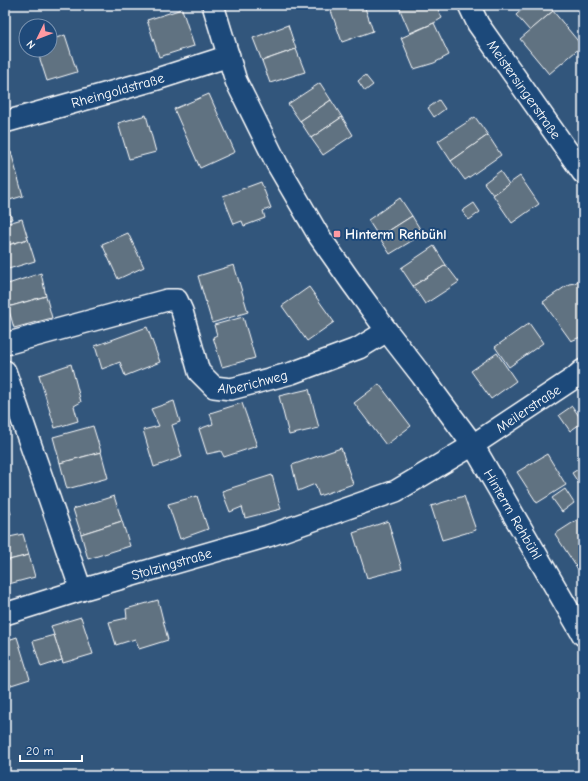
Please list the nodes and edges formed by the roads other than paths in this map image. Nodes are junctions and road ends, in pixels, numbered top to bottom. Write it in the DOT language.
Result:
graph roads {
  1 [pos="213,5"];
  2 [pos="468,5"];
  3 [pos="229,56"];
  4 [pos="5,122"];
  5 [pos="583,173"];
  6 [pos="387,332"];
  7 [pos="5,344"];
  8 [pos="583,370"];
  9 [pos="5,371"];
  10 [pos="473,445"];
  11 [pos="81,590"];
  12 [pos="5,614"];
  13 [pos="583,635"];
  1 -- 3 [label="street, Hinterm Rehbühl"];
  2 -- 5 [label="street, Meistersingerstraße"];
  3 -- 4 [label="street, Rheingoldstraße"];
  3 -- 6 [label="street, Hinterm Rehbühl"];
  6 -- 7 [label="street, Alberichweg"];
  6 -- 10 [label="street, Hinterm Rehbühl"];
  8 -- 10 [label="street, Meilerstraße"];
  9 -- 11 [label="street"];
  10 -- 11 [label="street, Stolzingstraße"];
  10 -- 13 [label="street, Hinterm Rehbühl"];
  11 -- 12 [label="street, Stolzingstraße"];
}
